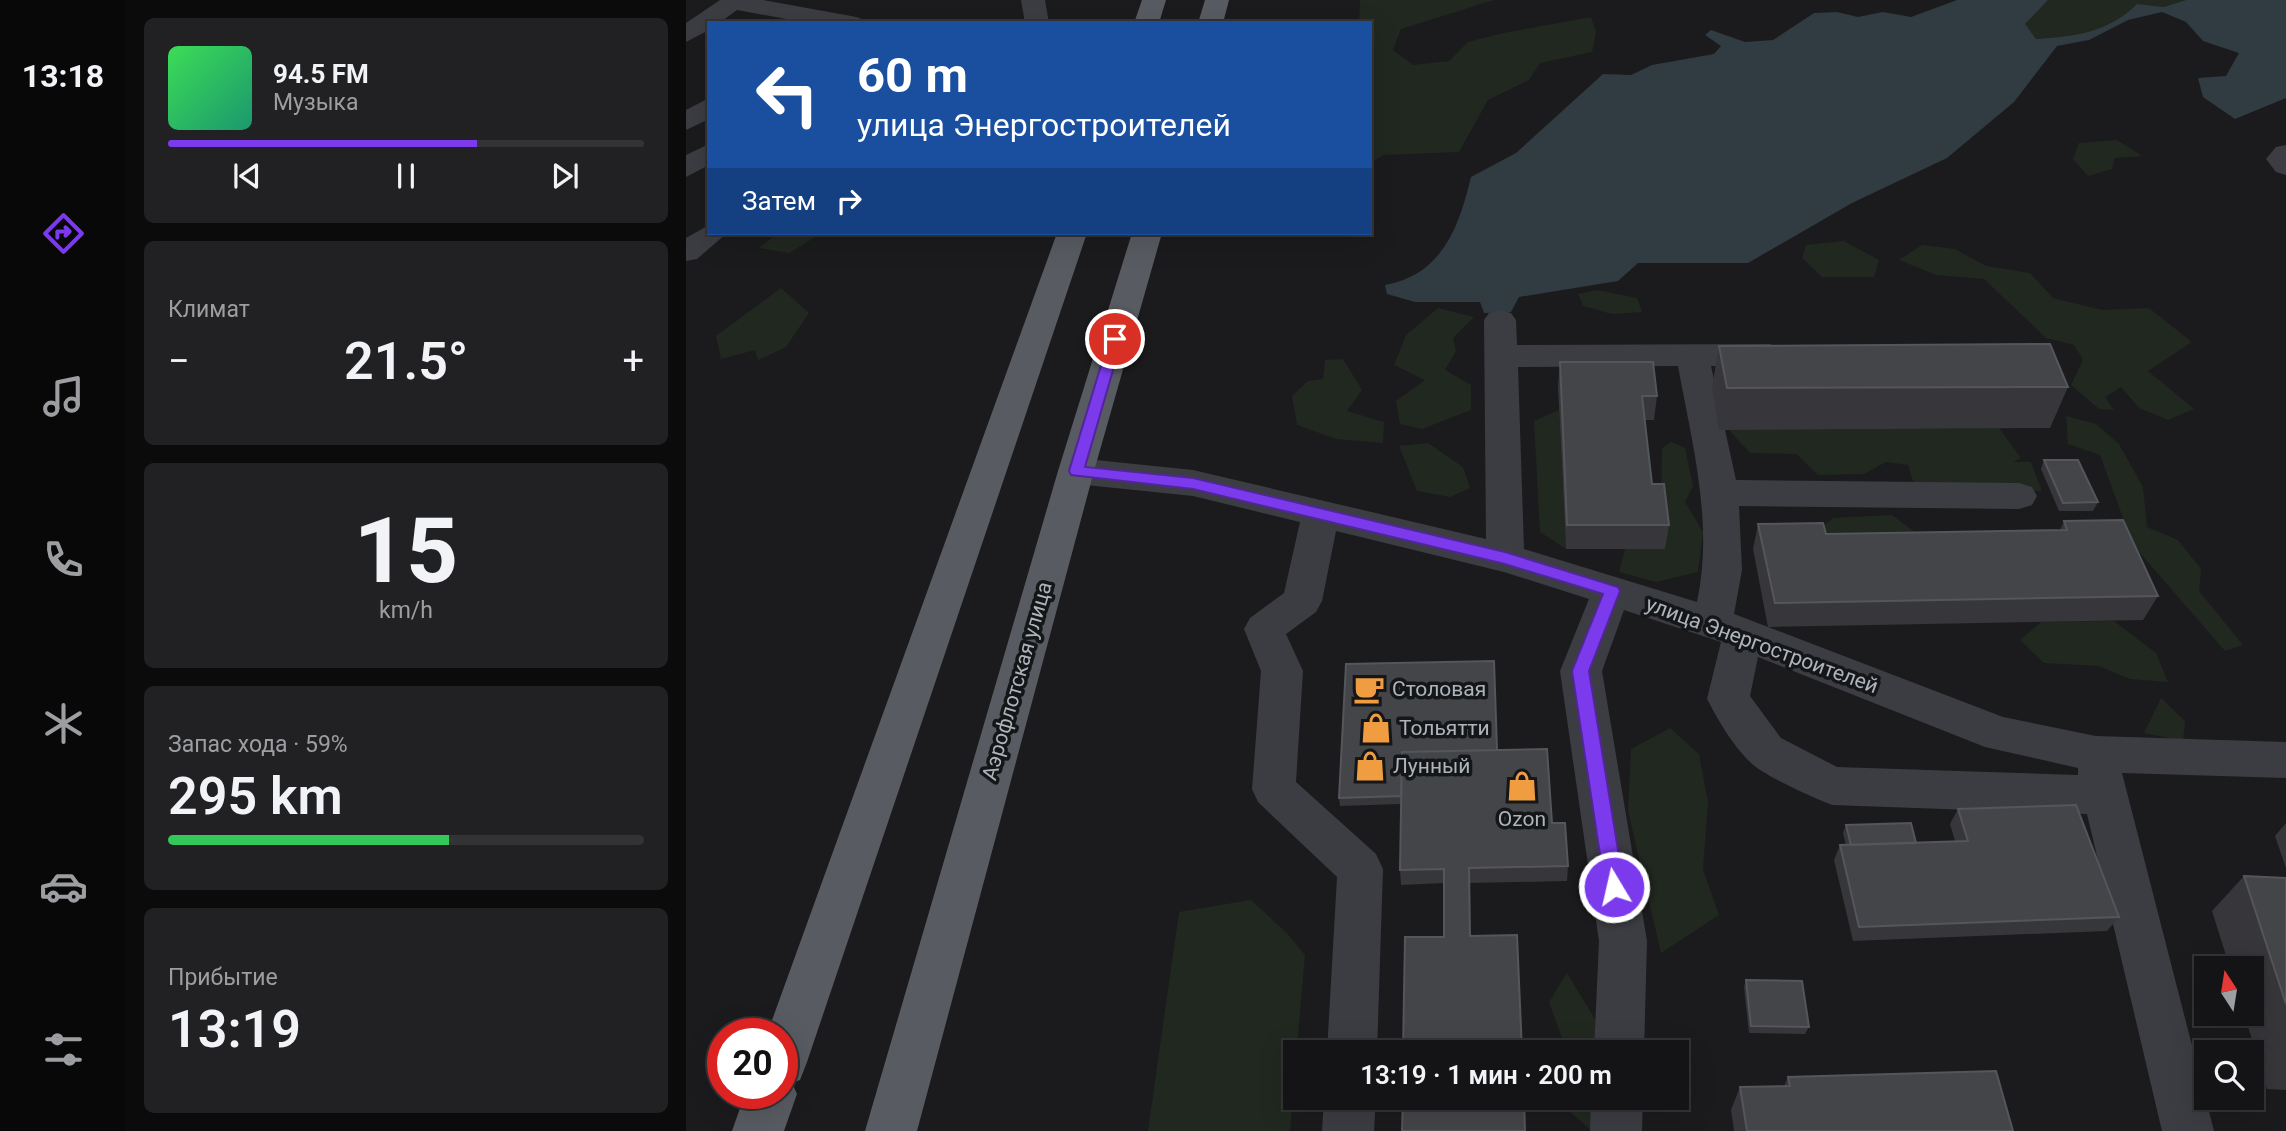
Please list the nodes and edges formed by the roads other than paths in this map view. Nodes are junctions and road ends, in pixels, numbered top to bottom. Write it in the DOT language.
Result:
graph roads {
  1 [pos="1033,0"];
  2 [pos="1154,0"];
  3 [pos="1217,0"];
  4 [pos="716,21"];
  5 [pos="840,21"];
  6 [pos="1037,21"];
  7 [pos="1147,21"];
  8 [pos="1211,21"];
  9 [pos="707,31"];
  10 [pos="693,47"];
  11 [pos="707,107"];
  12 [pos="686,122"];
  13 [pos="707,153"];
  14 [pos="2286,153"];
  15 [pos="2286,166"];
  16 [pos="686,168"];
  17 [pos="709,235"];
  18 [pos="1071,235"];
  19 [pos="1146,235"];
  20 [pos="686,252"];
  21 [pos="1500,320"];
  22 [pos="1692,354"];
  23 [pos="1803,355"];
  24 [pos="1502,356"];
  25 [pos="1076,471"];
  26 [pos="1720,493"];
  27 [pos="2019,496"];
  28 [pos="1321,514"];
  29 [pos="1505,558"];
  30 [pos="1612,591"];
  31 [pos="1728,629"];
  32 [pos="2286,760"];
  33 [pos="2100,774"];
  34 [pos="797,1018"];
  35 [pos="1353,1040"];
  36 [pos="1619,1040"];
  37 [pos="766,1109"];
  38 [pos="1349,1110"];
  39 [pos="1617,1110"];
  40 [pos="758,1131"];
  41 [pos="891,1131"];
  42 [pos="1348,1131"];
  43 [pos="1616,1131"];
  44 [pos="2188,1131"];
  1 -- 6 [label="street"];
  2 -- 7 [label="main road"];
  3 -- 8 [label="main road"];
  4 -- 5 [label="street"];
  9 -- 10 [label="street"];
  11 -- 12 [label="street"];
  13 -- 16 [label="street"];
  14 -- 15 [label="street"];
  17 -- 20 [label="street"];
  18 -- 34 [label="main road"];
  19 -- 25 [label="main road, Аэрофлотская улица"];
  21 -- 24 [label="street"];
  22 -- 23 [label="street"];
  22 -- 24 [label="street"];
  22 -- 26 [label="street"];
  24 -- 29 [label="street"];
  25 -- 28 [label="street, улица Энергостроителей"];
  25 -- 41 [label="main road, Аэрофлотская улица"];
  26 -- 27 [label="street"];
  26 -- 31 [label="street"];
  28 -- 29 [label="street, улица Энергостроителей"];
  28 -- 35 [label="street"];
  29 -- 30 [label="street, улица Энергостроителей"];
  30 -- 31 [label="street, улица Энергостроителей"];
  30 -- 36 [label="street"];
  31 -- 33 [label="street, улица Энергостроителей"];
  31 -- 33 [label="street"];
  32 -- 33 [label="street, улица Энергостроителей"];
  33 -- 44 [label="street"];
  37 -- 40 [label="main road"];
  38 -- 42 [label="street"];
  39 -- 43 [label="street"];
}
